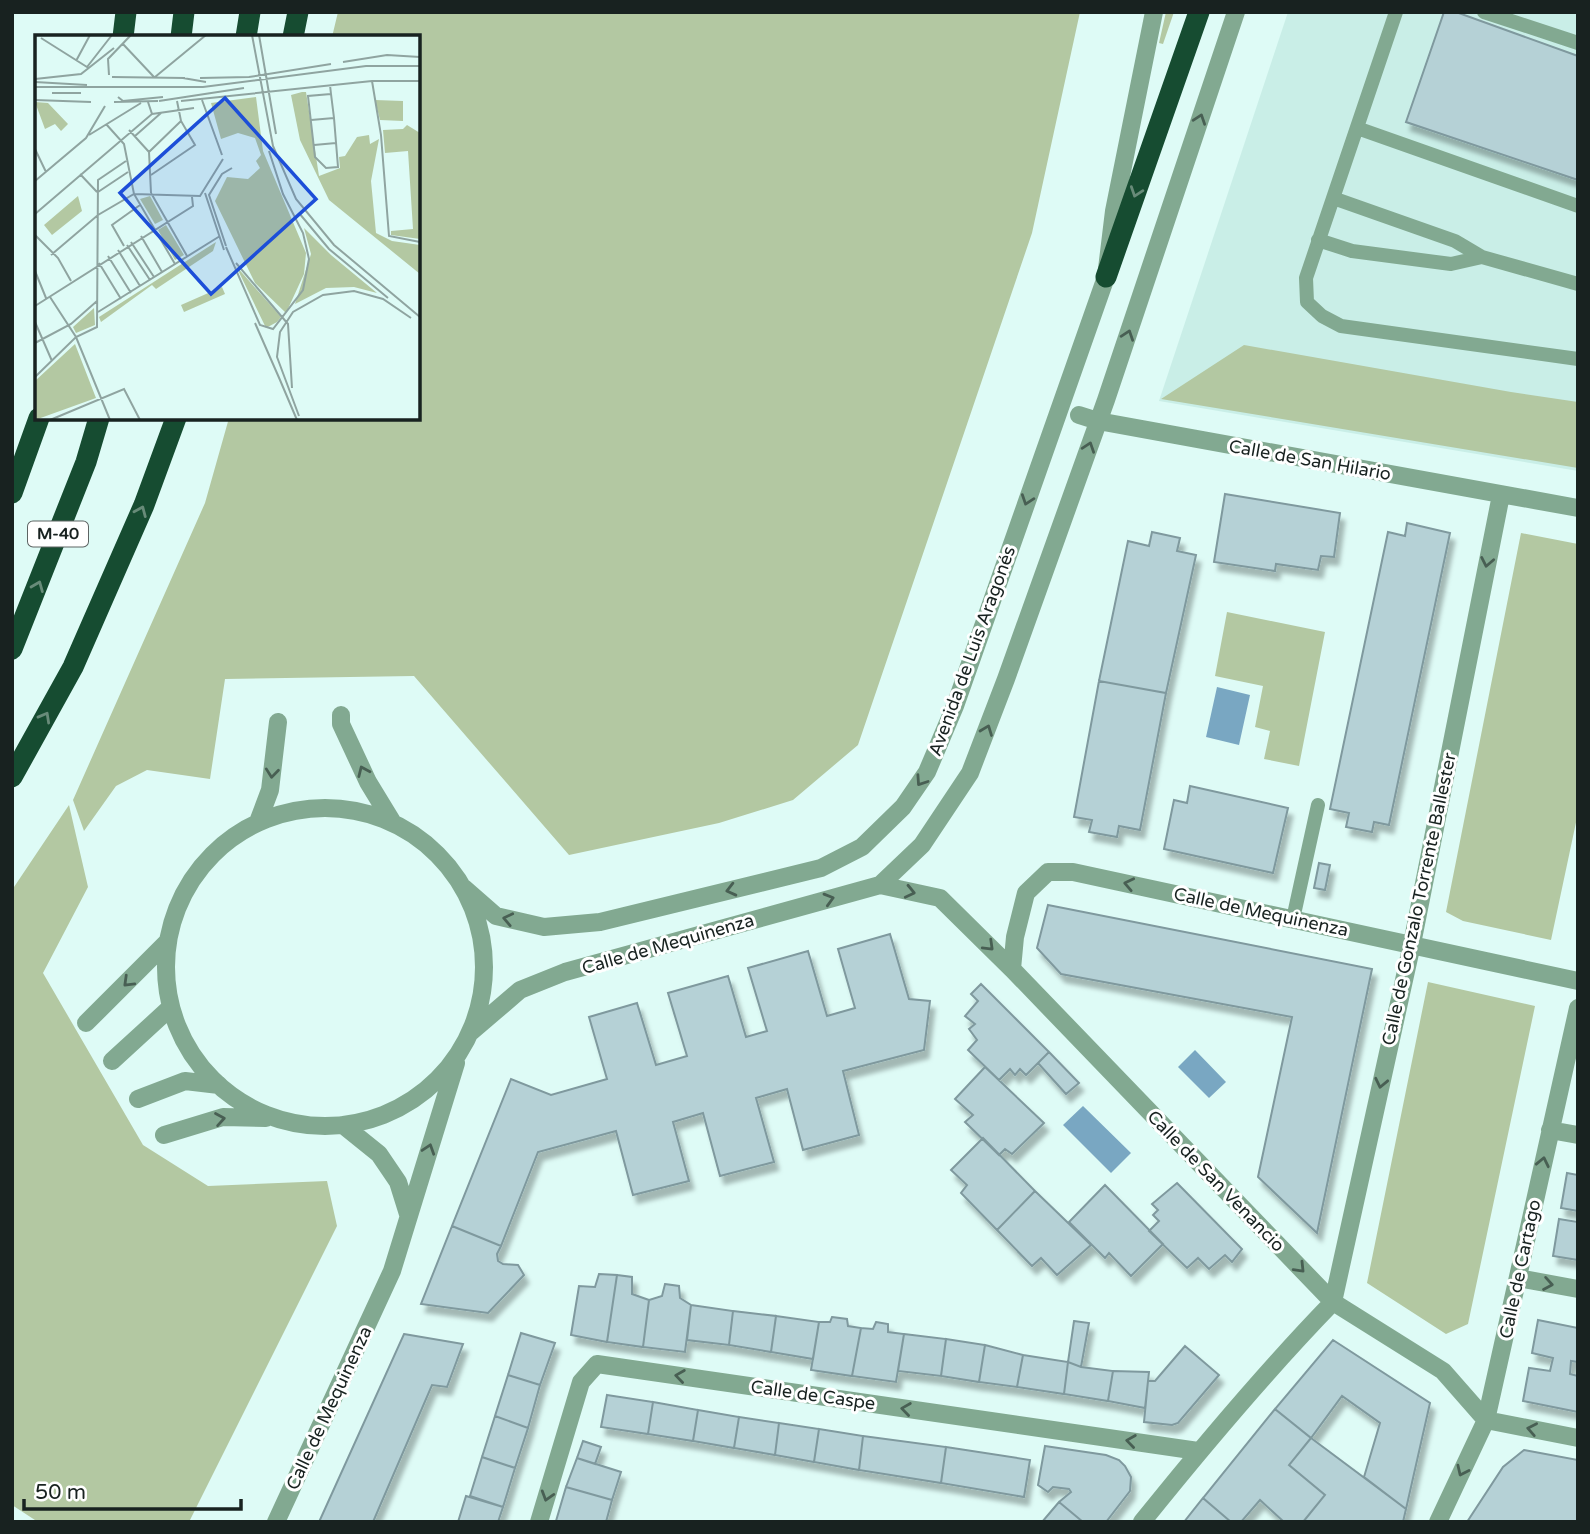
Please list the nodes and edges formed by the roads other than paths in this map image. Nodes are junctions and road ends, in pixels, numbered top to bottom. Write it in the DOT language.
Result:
graph roads {
  1 [pos="126,12"];
  2 [pos="184,12"];
  3 [pos="250,12"];
  4 [pos="298,12"];
  5 [pos="1154,12"];
  6 [pos="1199,12"];
  7 [pos="1236,12"];
  8 [pos="1396,12"];
  9 [pos="1484,12"];
  10 [pos="122,35"];
  11 [pos="181,35"];
  12 [pos="246,35"];
  13 [pos="293,35"];
  14 [pos="1578,43"];
  15 [pos="1357,128"];
  16 [pos="1333,198"];
  17 [pos="1578,206"];
  18 [pos="1318,240"];
  19 [pos="1482,257"];
  20 [pos="1106,277"];
  21 [pos="1578,284"];
  22 [pos="1578,359"];
  23 [pos="1068,382"];
  24 [pos="1079,415"];
  25 [pos="38,420"];
  26 [pos="98,420"];
  27 [pos="175,420"];
  28 [pos="1098,421"];
  29 [pos="1049,436"];
  30 [pos="12,493"];
  31 [pos="1501,495"];
  32 [pos="1578,508"];
  33 [pos="12,649"];
  34 [pos="341,715"];
  35 [pos="278,722"];
  36 [pos="12,777"];
  37 [pos="1318,805"];
  38 [pos="258,822"];
  39 [pos="393,823"];
  40 [pos="880,885"];
  41 [pos="464,888"];
  42 [pos="1293,919"];
  43 [pos="168,941"];
  44 [pos="1412,944"];
  45 [pos="1012,969"];
  46 [pos="1578,981"];
  47 [pos="171,1007"];
  48 [pos="1578,1008"];
  49 [pos="86,1023"];
  50 [pos="471,1032"];
  51 [pos="459,1054"];
  52 [pos="112,1061"];
  53 [pos="219,1085"];
  54 [pos="138,1099"];
  55 [pos="278,1119"];
  56 [pos="343,1125"];
  57 [pos="1550,1130"];
  58 [pos="164,1135"];
  59 [pos="1578,1135"];
  60 [pos="408,1214"];
  61 [pos="1518,1278"];
  62 [pos="1578,1289"];
  63 [pos="1333,1302"];
  64 [pos="1486,1420"];
  65 [pos="1578,1438"];
  66 [pos="1198,1451"];
  67 [pos="276,1522"];
  68 [pos="540,1522"];
  69 [pos="1142,1522"];
  70 [pos="1438,1522"];
  1 -- 10 [label="highway"];
  2 -- 11 [label="highway"];
  3 -- 12 [label="highway"];
  4 -- 13 [label="highway"];
  5 -- 20 [label="street, Avenida de Luis Aragonés"];
  6 -- 20 [label="highway, one-way"];
  28 -- 7 [label="street, one-way"];
  8 -- 15 [label="lane"];
  9 -- 14 [label="lane"];
  15 -- 16 [label="lane"];
  15 -- 17 [label="lane"];
  16 -- 18 [label="lane"];
  16 -- 19 [label="lane"];
  18 -- 19 [label="lane"];
  18 -- 22 [label="lane"];
  19 -- 21 [label="lane"];
  20 -- 23 [label="street, Avenida de Luis Aragonés"];
  23 -- 24 [label="street"];
  23 -- 29 [label="street, Avenida de Luis Aragonés"];
  24 -- 28 [label="street, Calle de San Hilario"];
  24 -- 29 [label="street"];
  25 -- 30 [label="highway"];
  33 -- 26 [label="highway, M-40, one-way"];
  36 -- 27 [label="highway, one-way"];
  28 -- 31 [label="street, Calle de San Hilario"];
  40 -- 28 [label="street, one-way"];
  29 -- 41 [label="street, Avenida de Luis Aragonés, one-way"];
  31 -- 32 [label="street, Calle de San Hilario"];
  31 -- 44 [label="street, Calle de Gonzalo Torrente Ballester, one-way"];
  39 -- 34 [label="street, one-way"];
  35 -- 38 [label="street, one-way"];
  37 -- 42 [label="lane"];
  38 -- 39 [label="street"];
  38 -- 43 [label="street"];
  39 -- 41 [label="street"];
  40 -- 45 [label="street, Calle de San Venancio, one-way"];
  50 -- 40 [label="street, Calle de Mequinenza, one-way"];
  41 -- 50 [label="street"];
  42 -- 44 [label="street, Calle de Mequinenza"];
  42 -- 45 [label="street, Calle de Mequinenza, one-way"];
  43 -- 47 [label="street"];
  43 -- 49 [label="street, one-way"];
  44 -- 46 [label="street, Calle de Mequinenza"];
  44 -- 63 [label="street, Calle de Gonzalo Torrente Ballester, one-way"];
  45 -- 63 [label="street, Calle de San Venancio, one-way"];
  47 -- 52 [label="street"];
  47 -- 53 [label="street"];
  48 -- 57 [label="street, Calle de Cartago"];
  50 -- 51 [label="street"];
  51 -- 56 [label="street"];
  60 -- 51 [label="street, Calle de Mequinenza, one-way"];
  53 -- 54 [label="street"];
  53 -- 55 [label="street"];
  55 -- 56 [label="street"];
  58 -- 55 [label="street, one-way"];
  56 -- 60 [label="street"];
  57 -- 59 [label="street"];
  61 -- 57 [label="street, Calle de Cartago, one-way"];
  60 -- 67 [label="street, Calle de Mequinenza"];
  61 -- 62 [label="street, one-way"];
  61 -- 64 [label="street, Calle de Cartago"];
  63 -- 64 [label="street, Calle de San Venancio"];
  63 -- 66 [label="street"];
  65 -- 64 [label="street, one-way"];
  64 -- 70 [label="street, Calle de Cartago, one-way"];
  66 -- 68 [label="street, Calle de Caspe, one-way"];
  66 -- 69 [label="street"];
}
